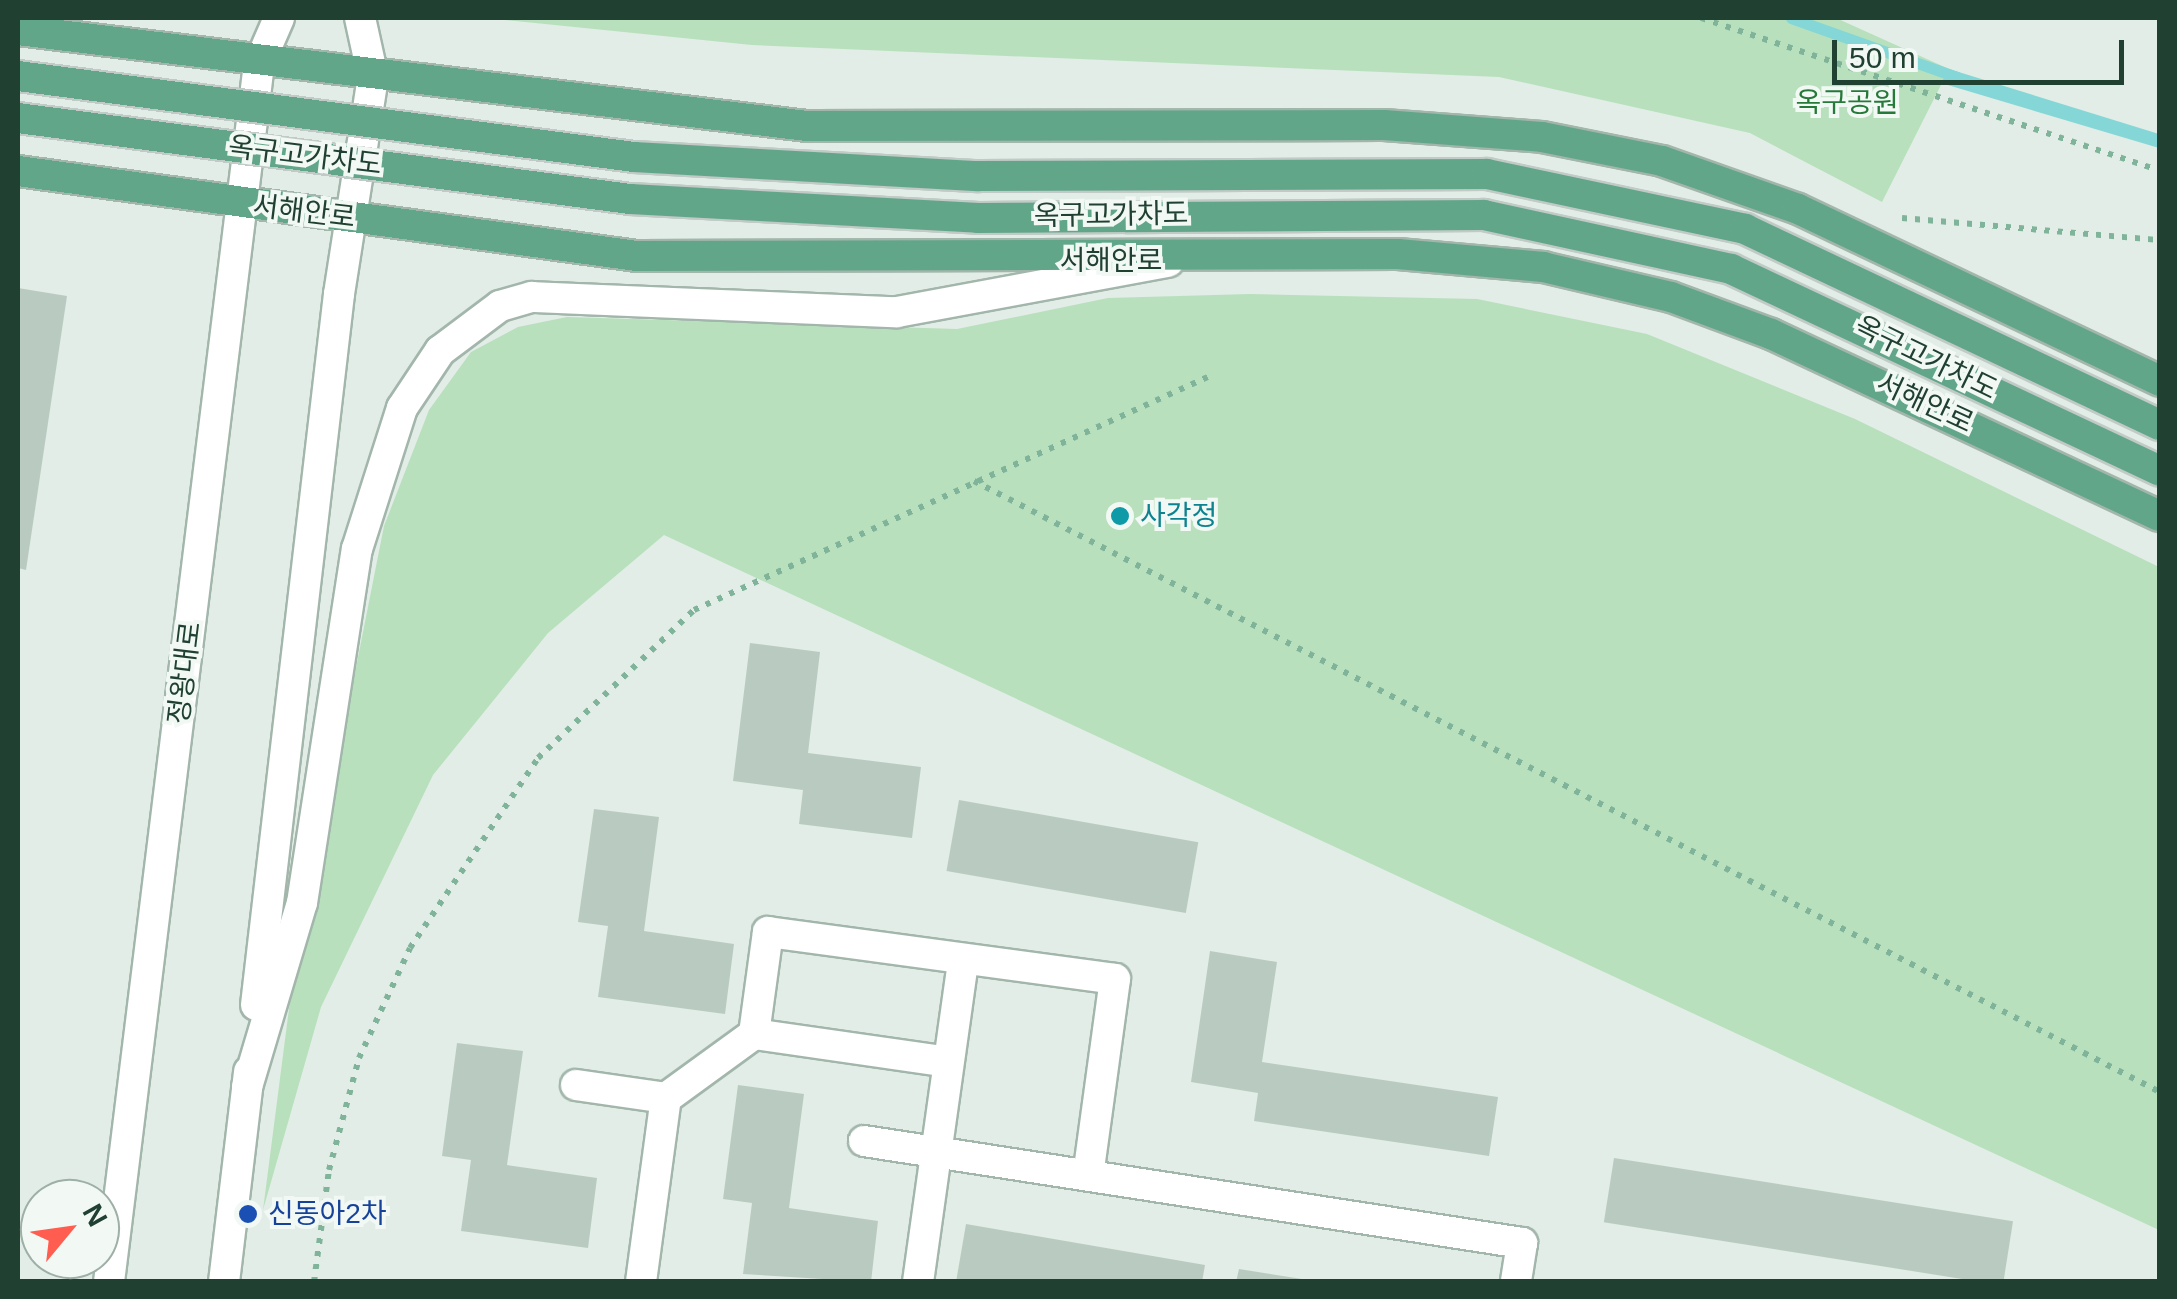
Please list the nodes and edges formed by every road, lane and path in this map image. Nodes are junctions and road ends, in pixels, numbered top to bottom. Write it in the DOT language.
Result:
graph roads {
  1 [pos="279,18"];
  2 [pos="360,18"];
  3 [pos="1701,18"];
  4 [pos="18,30"];
  5 [pos="259,64"];
  6 [pos="18,76"];
  7 [pos="373,77"];
  8 [pos="18,118"];
  9 [pos="18,170"];
  10 [pos="2160,171"];
  11 [pos="246,204"];
  12 [pos="1894,217"];
  13 [pos="354,218"];
  14 [pos="2160,240"];
  15 [pos="1168,262"];
  16 [pos="1208,377"];
  17 [pos="2160,381"];
  18 [pos="2160,424"];
  19 [pos="2160,471"];
  20 [pos="973,481"];
  21 [pos="2160,516"];
  22 [pos="963,960"];
  23 [pos="754,1034"];
  24 [pos="948,1062"];
  25 [pos="576,1085"];
  26 [pos="247,1087"];
  27 [pos="2160,1092"];
  28 [pos="666,1098"];
  29 [pos="864,1141"];
  30 [pos="936,1152"];
  31 [pos="1088,1175"];
  32 [pos="108,1282"];
  33 [pos="224,1282"];
  34 [pos="314,1282"];
  35 [pos="641,1282"];
  36 [pos="918,1282"];
  37 [pos="1516,1282"];
  1 -- 5 [label="street, 정왕대로"];
  2 -- 7 [label="street"];
  3 -- 10 [label="path"];
  4 -- 5 [label="main road"];
  5 -- 7 [label="main road"];
  5 -- 11 [label="street, 정왕대로"];
  6 -- 18 [label="main road, 옥구고가차도, bridge"];
  7 -- 13 [label="street"];
  7 -- 17 [label="main road"];
  8 -- 19 [label="main road, 옥구고가차도, bridge"];
  9 -- 11 [label="main road, 서해안로"];
  11 -- 13 [label="main road, 서해안로"];
  11 -- 32 [label="street, 정왕대로"];
  12 -- 14 [label="path"];
  13 -- 15 [label="main road, 서해안로"];
  13 -- 26 [label="street"];
  15 -- 21 [label="main road, 서해안로"];
  15 -- 26 [label="street"];
  16 -- 20 [label="path"];
  20 -- 27 [label="path"];
  20 -- 34 [label="path"];
  22 -- 23 [label="street"];
  22 -- 24 [label="street"];
  22 -- 31 [label="street"];
  23 -- 24 [label="street"];
  23 -- 28 [label="street"];
  24 -- 30 [label="street"];
  25 -- 28 [label="street"];
  26 -- 33 [label="street"];
  28 -- 35 [label="street"];
  29 -- 30 [label="street"];
  30 -- 31 [label="street"];
  30 -- 36 [label="street"];
  31 -- 37 [label="street"];
}
